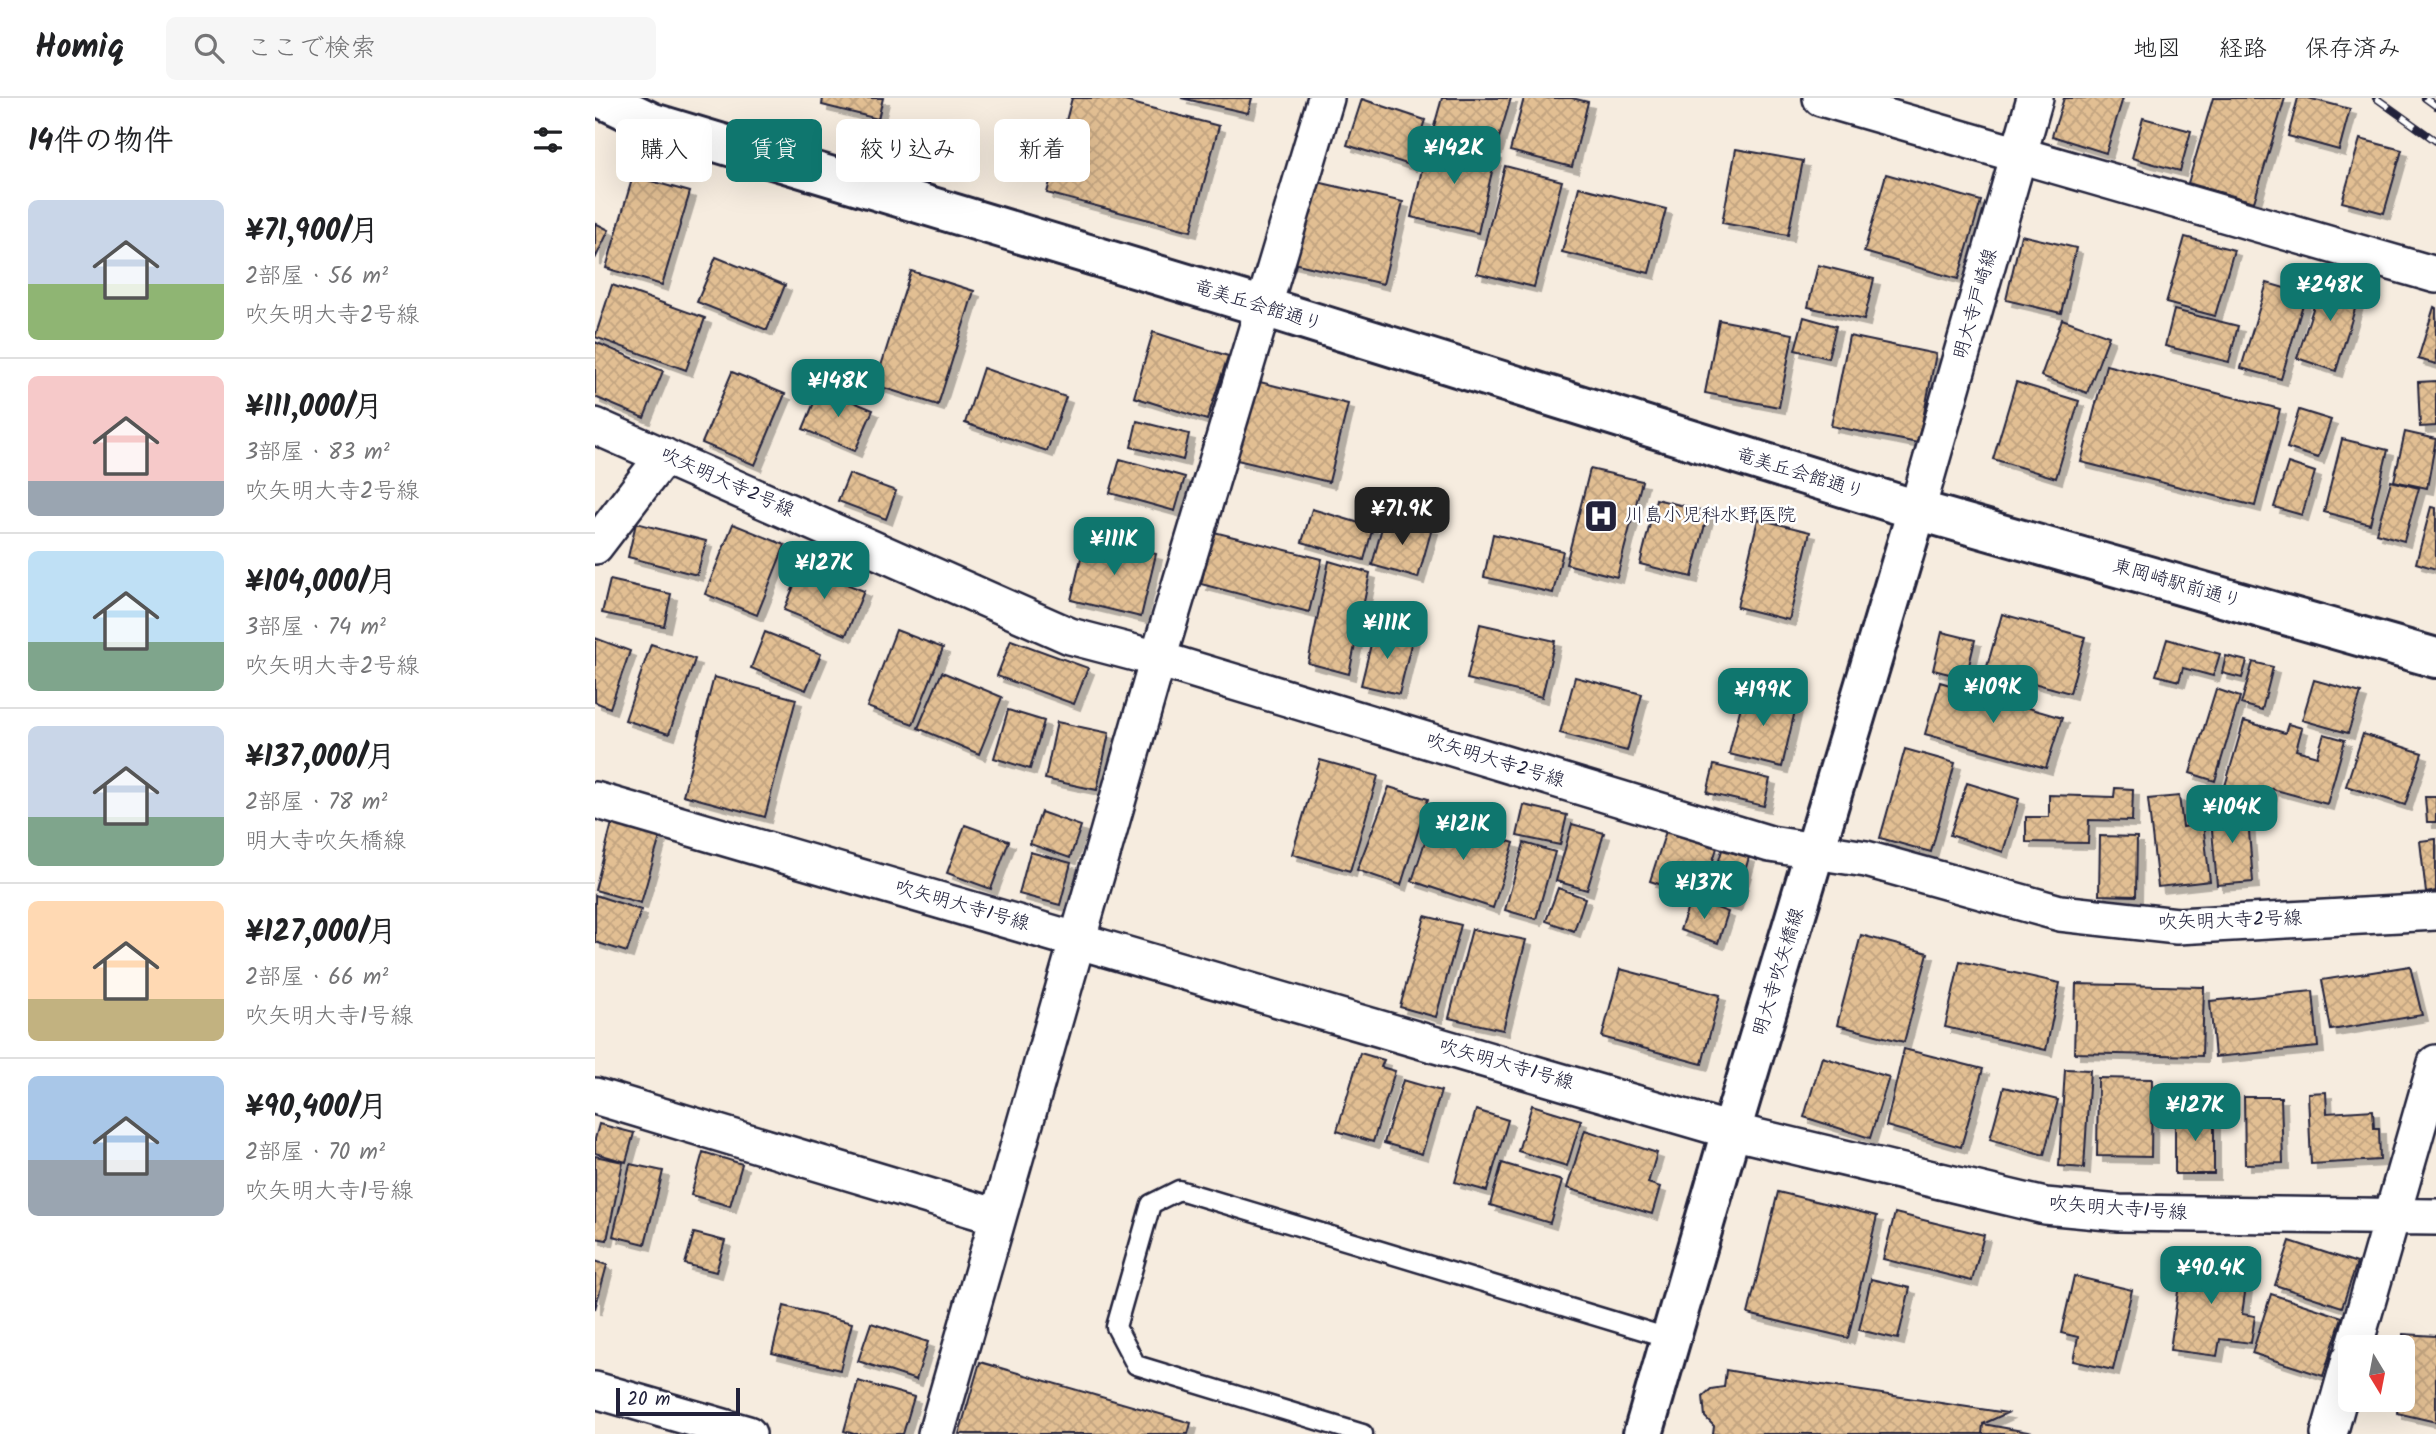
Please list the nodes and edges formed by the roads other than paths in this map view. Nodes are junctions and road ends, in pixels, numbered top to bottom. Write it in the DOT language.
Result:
graph roads {
  1 [pos="601,98"];
  2 [pos="1326,98"];
  3 [pos="1821,98"];
  4 [pos="2035,98"];
  5 [pos="2018,156"];
  6 [pos="2433,267"];
  7 [pos="1264,307"];
  8 [pos="595,426"];
  9 [pos="664,456"];
  10 [pos="1917,510"];
  11 [pos="595,546"];
  12 [pos="2436,658"];
  13 [pos="1158,659"];
  14 [pos="595,800"];
  15 [pos="1814,852"];
  16 [pos="2436,912"];
  17 [pos="1079,940"];
  18 [pos="2436,1063"];
  19 [pos="595,1096"];
  20 [pos="1731,1131"];
  21 [pos="997,1217"];
  22 [pos="2392,1217"];
  23 [pos="2436,1217"];
  24 [pos="2358,1335"];
  25 [pos="1672,1339"];
  26 [pos="595,1390"];
  27 [pos="2338,1402"];
  28 [pos="748,1434"];
  29 [pos="936,1434"];
  30 [pos="1363,1434"];
  31 [pos="1643,1434"];
  32 [pos="2329,1434"];
  1 -- 7 [label="street, 竜美丘会館通り"];
  2 -- 7 [label="street"];
  3 -- 5 [label="street"];
  4 -- 5 [label="street, 明大寺戸崎線"];
  5 -- 6 [label="street"];
  5 -- 10 [label="street, 明大寺戸崎線"];
  7 -- 10 [label="street, 竜美丘会館通り"];
  7 -- 13 [label="street"];
  8 -- 9 [label="street, 吹矢明大寺2号線"];
  9 -- 11 [label="street"];
  9 -- 13 [label="street, 吹矢明大寺2号線"];
  10 -- 12 [label="street, 東岡崎駅前通り"];
  10 -- 15 [label="street, 明大寺吹矢橋線"];
  13 -- 15 [label="street, 吹矢明大寺2号線"];
  13 -- 17 [label="street"];
  14 -- 17 [label="street, 吹矢明大寺1号線"];
  15 -- 16 [label="street, 吹矢明大寺2号線"];
  15 -- 20 [label="street, 明大寺吹矢橋線"];
  17 -- 20 [label="street, 吹矢明大寺1号線"];
  17 -- 21 [label="street"];
  18 -- 22 [label="street"];
  19 -- 21 [label="street"];
  20 -- 22 [label="street, 吹矢明大寺1号線"];
  20 -- 25 [label="street, 明大寺吹矢橋線"];
  21 -- 29 [label="street"];
  22 -- 23 [label="street, 吹矢明大寺1号線"];
  22 -- 24 [label="street"];
  25 -- 30 [label="lane"];
  25 -- 31 [label="street, 明大寺吹矢橋線"];
  26 -- 28 [label="street"];
  27 -- 32 [label="street"];
}
